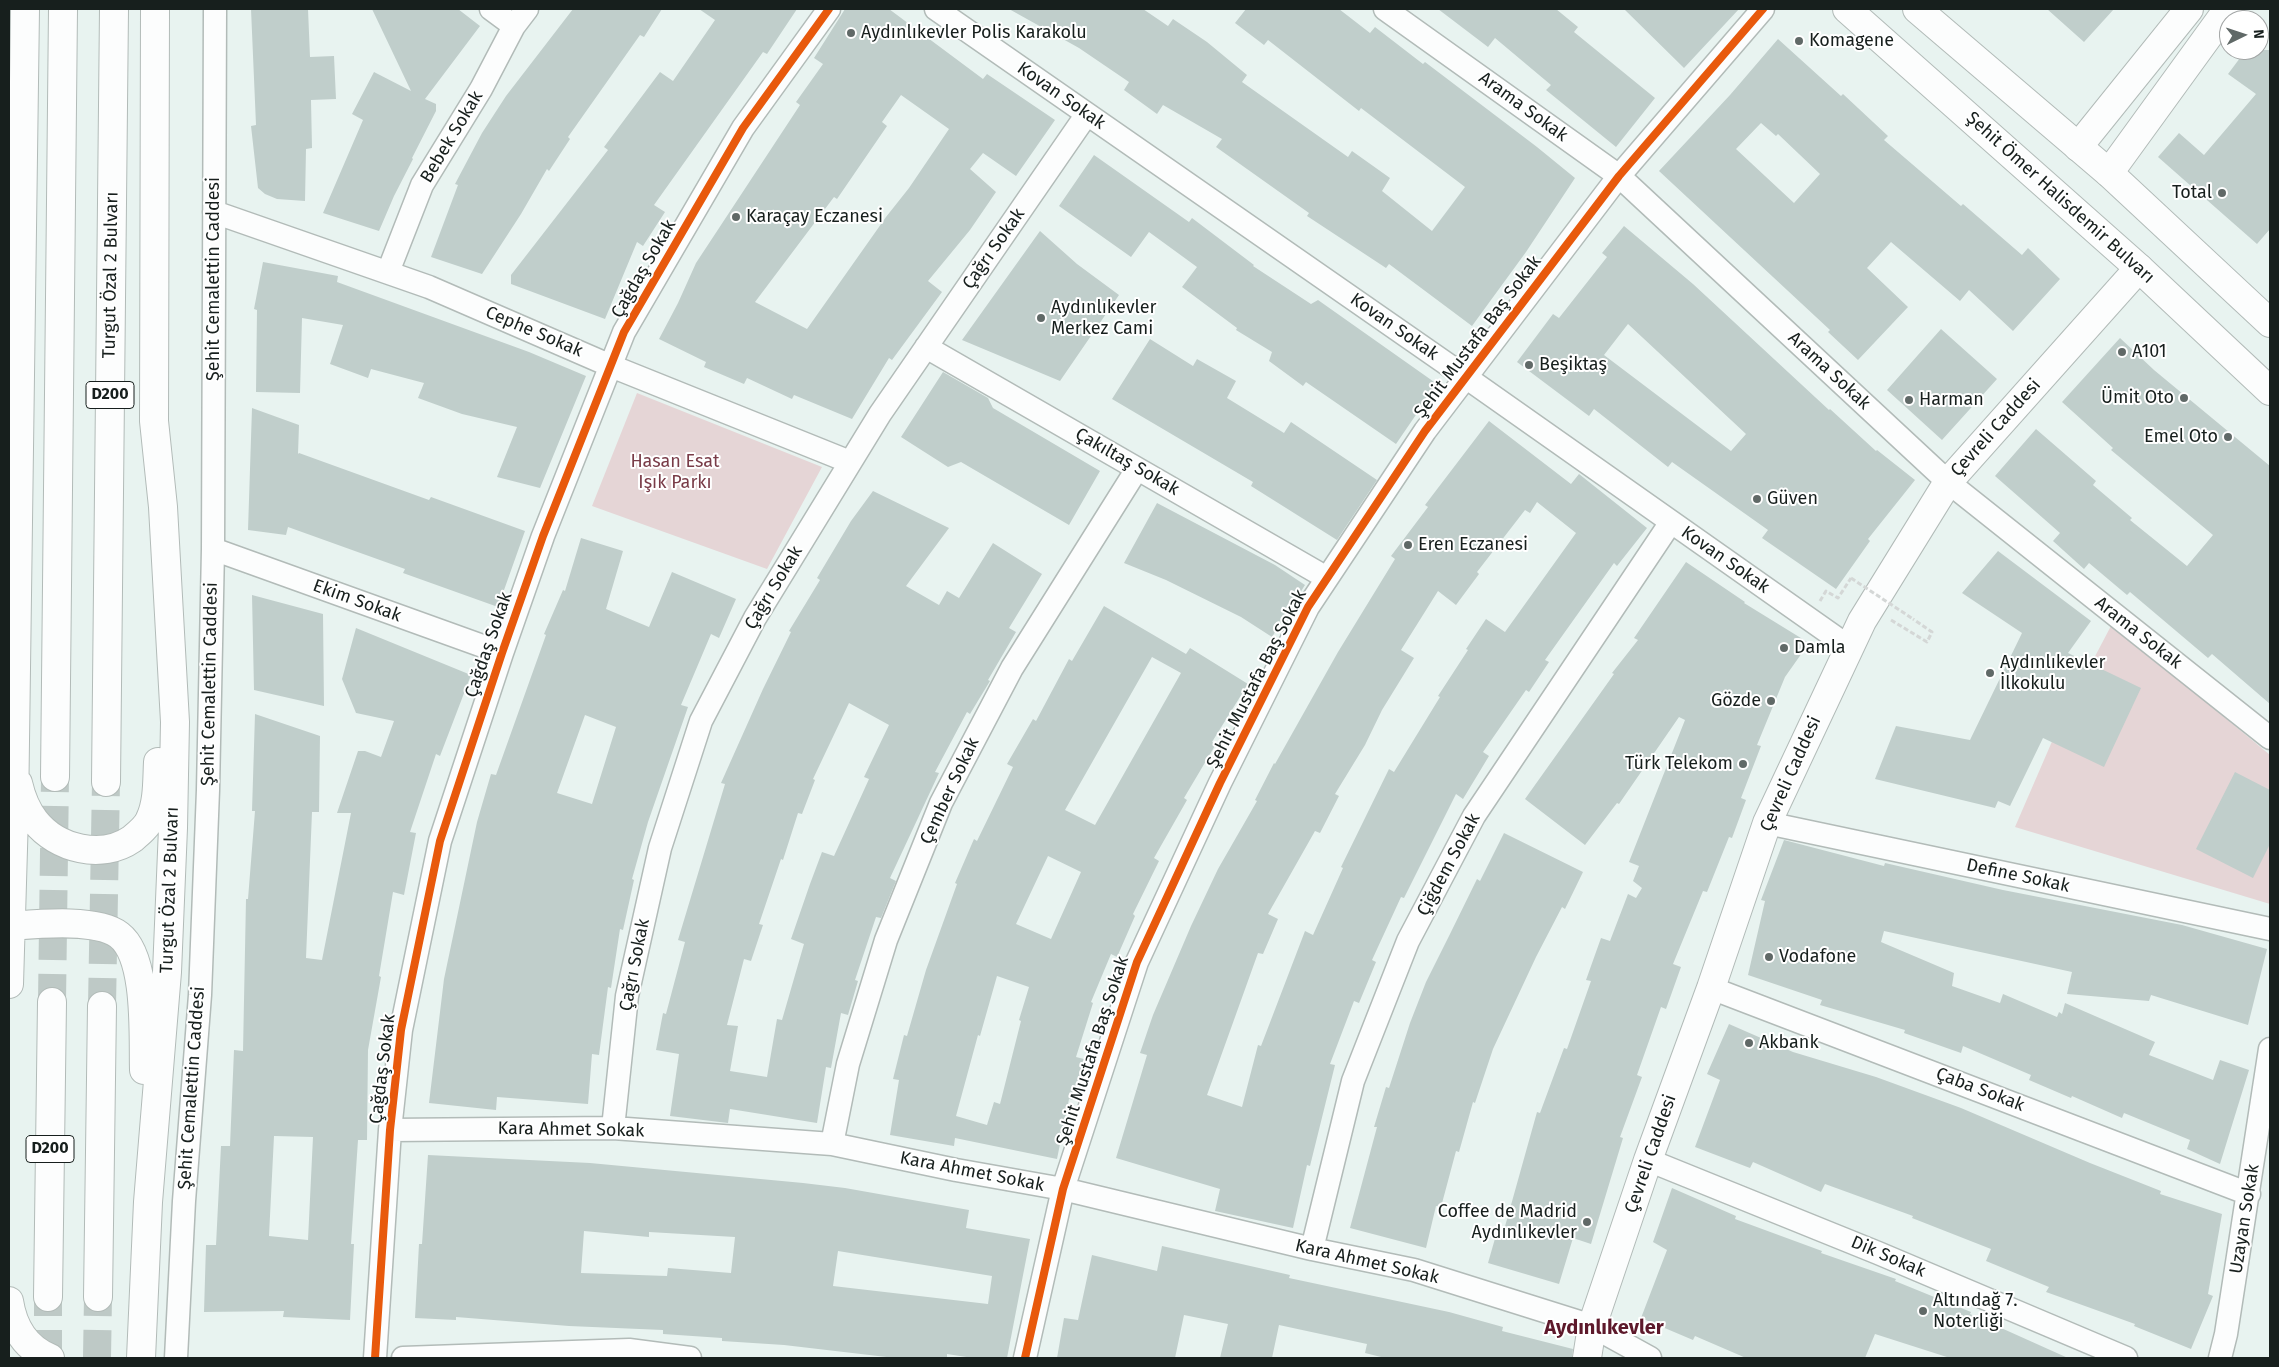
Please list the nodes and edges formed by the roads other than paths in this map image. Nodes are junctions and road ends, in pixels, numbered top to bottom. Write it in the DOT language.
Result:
graph roads {
  1 [pos="25,9"];
  2 [pos="63,9"];
  3 [pos="114,9"];
  4 [pos="155,9"];
  5 [pos="215,9"];
  6 [pos="490,9"];
  7 [pos="829,9"];
  8 [pos="936,9"];
  9 [pos="1385,9"];
  10 [pos="1762,9"];
  11 [pos="1847,9"];
  12 [pos="1917,9"];
  13 [pos="2189,9"];
  14 [pos="2228,9"];
  15 [pos="521,17"];
  16 [pos="1087,114"];
  17 [pos="2078,147"];
  18 [pos="2109,173"];
  19 [pos="1619,176"];
  20 [pos="214,212"];
  21 [pos="2140,268"];
  22 [pos="388,272"];
  23 [pos="2270,323"];
  24 [pos="926,347"];
  25 [pos="611,366"];
  26 [pos="1467,378"];
  27 [pos="2270,391"];
  28 [pos="154,421"];
  29 [pos="850,462"];
  30 [pos="1137,469"];
  31 [pos="1948,482"];
  32 [pos="1672,522"];
  33 [pos="212,549"];
  34 [pos="1327,578"];
  35 [pos="1849,647"];
  36 [pos="502,653"];
  37 [pos="2270,738"];
  38 [pos="14,767"];
  39 [pos="54,777"];
  40 [pos="106,782"];
  41 [pos="1766,823"];
  42 [pos="10,926"];
  43 [pos="2270,929"];
  44 [pos="9,984"];
  45 [pos="1711,988"];
  46 [pos="52,1002"];
  47 [pos="102,1006"];
  48 [pos="2270,1049"];
  49 [pos="613,1128"];
  50 [pos="390,1130"];
  51 [pos="832,1144"];
  52 [pos="1648,1160"];
  53 [pos="1063,1189"];
  54 [pos="2249,1194"];
  55 [pos="148,1202"];
  56 [pos="1312,1249"];
  57 [pos="144,1294"];
  58 [pos="48,1297"];
  59 [pos="98,1297"];
  60 [pos="180,1297"];
  61 [pos="9,1300"];
  62 [pos="1592,1326"];
  63 [pos="50,1358"];
  64 [pos="141,1358"];
  65 [pos="176,1358"];
  66 [pos="374,1358"];
  67 [pos="403,1358"];
  68 [pos="690,1358"];
  69 [pos="1026,1358"];
  70 [pos="1587,1358"];
  71 [pos="1650,1358"];
  72 [pos="2126,1358"];
  73 [pos="2220,1358"];
  1 -- 38 [label="main road, Turgut Özal 2 Bulvarı"];
  2 -- 39 [label="main road"];
  3 -- 40 [label="main road, Turgut Özal 2 Bulvarı / D200"];
  4 -- 28 [label="main road, Turgut Özal 2 Bulvarı"];
  5 -- 20 [label="street, Şehit Cemalettin Caddesi"];
  6 -- 15 [label="street"];
  7 -- 25 [label="street, Çağdaş Sokak"];
  8 -- 16 [label="street, Kovan Sokak"];
  9 -- 19 [label="street, Arama Sokak"];
  10 -- 19 [label="street, Şehit Mustafa Baş Sokak"];
  11 -- 21 [label="main road, Şehit Ömer Halisdemir Bulvarı"];
  12 -- 17 [label="main road"];
  13 -- 17 [label="main road"];
  14 -- 18 [label="main road"];
  15 -- 22 [label="street, Bebek Sokak"];
  16 -- 24 [label="street, Çağrı Sokak"];
  16 -- 26 [label="street, Kovan Sokak"];
  17 -- 18 [label="main road"];
  18 -- 23 [label="main road"];
  19 -- 26 [label="street, Şehit Mustafa Baş Sokak"];
  19 -- 31 [label="street, Arama Sokak"];
  20 -- 22 [label="street, Cephe Sokak"];
  20 -- 33 [label="street, Şehit Cemalettin Caddesi"];
  21 -- 27 [label="main road, Şehit Ömer Halisdemir Bulvarı"];
  21 -- 31 [label="main road, Çevreli Caddesi"];
  22 -- 25 [label="street, Cephe Sokak"];
  24 -- 29 [label="street, Çağrı Sokak"];
  24 -- 30 [label="street, Çakıltaş Sokak"];
  25 -- 29 [label="street, Cephe Sokak"];
  25 -- 36 [label="street, Çağdaş Sokak"];
  26 -- 32 [label="street, Kovan Sokak"];
  26 -- 34 [label="street, Şehit Mustafa Baş Sokak"];
  28 -- 38 [label="main road, Turgut Özal 2 Bulvarı"];
  28 -- 55 [label="main road, Turgut Özal 2 Bulvarı"];
  29 -- 49 [label="street, Çağrı Sokak"];
  30 -- 34 [label="street, Çakıltaş Sokak"];
  30 -- 51 [label="street, Çember Sokak"];
  31 -- 35 [label="main road, Çevreli Caddesi"];
  31 -- 37 [label="street, Arama Sokak"];
  32 -- 35 [label="street, Kovan Sokak"];
  32 -- 56 [label="street, Çiğdem Sokak"];
  33 -- 36 [label="street, Ekim Sokak"];
  33 -- 60 [label="street, Şehit Cemalettin Caddesi"];
  34 -- 53 [label="street, Şehit Mustafa Baş Sokak"];
  35 -- 41 [label="main road, Çevreli Caddesi"];
  36 -- 50 [label="street, Çağdaş Sokak"];
  38 -- 42 [label="main road, Turgut Özal 2 Bulvarı"];
  41 -- 43 [label="street, Define Sokak"];
  41 -- 45 [label="main road, Çevreli Caddesi"];
  42 -- 44 [label="main road, Turgut Özal 2 Bulvarı"];
  42 -- 55 [label="main road"];
  45 -- 52 [label="main road, Çevreli Caddesi"];
  45 -- 54 [label="street, Çaba Sokak"];
  46 -- 58 [label="main road, D200"];
  47 -- 59 [label="main road, D200"];
  48 -- 54 [label="street, Uzayan Sokak"];
  49 -- 50 [label="street, Kara Ahmet Sokak"];
  49 -- 51 [label="street, Kara Ahmet Sokak"];
  50 -- 66 [label="street, Çağdaş Sokak"];
  51 -- 53 [label="street, Kara Ahmet Sokak"];
  52 -- 62 [label="main road, Çevreli Caddesi"];
  52 -- 72 [label="street, Dik Sokak"];
  53 -- 56 [label="street, Kara Ahmet Sokak"];
  53 -- 69 [label="street, Şehit Mustafa Baş Sokak"];
  54 -- 73 [label="street, Uzayan Sokak"];
  55 -- 57 [label="main road, Turgut Özal 2 Bulvarı"];
  56 -- 62 [label="street, Kara Ahmet Sokak"];
  57 -- 60 [label="street"];
  57 -- 64 [label="main road, Turgut Özal 2 Bulvarı"];
  60 -- 65 [label="street, Şehit Cemalettin Caddesi"];
  61 -- 63 [label="main road"];
  62 -- 70 [label="main road, Çevreli Caddesi"];
  62 -- 71 [label="street, Kara Ahmet Sokak"];
  67 -- 68 [label="street"];
}
